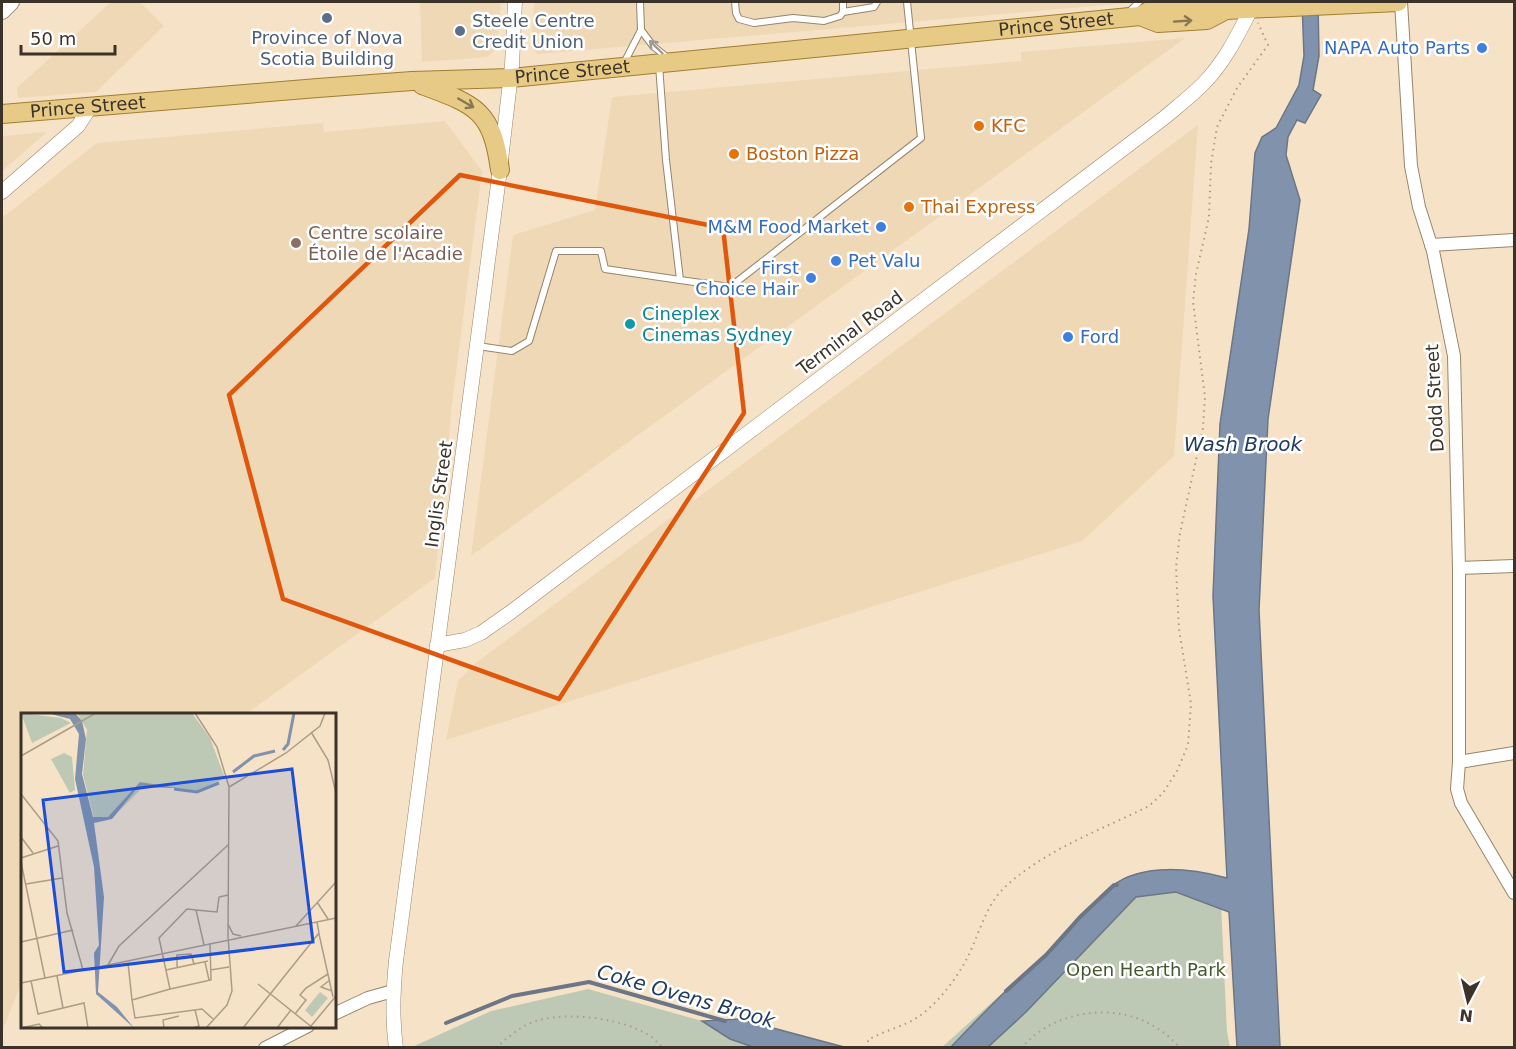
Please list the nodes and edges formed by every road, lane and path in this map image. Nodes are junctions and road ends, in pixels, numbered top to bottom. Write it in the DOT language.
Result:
graph roads {
  1 [pos="11,2"];
  2 [pos="515,2"];
  3 [pos="640,2"];
  4 [pos="735,2"];
  5 [pos="843,2"];
  6 [pos="877,2"];
  7 [pos="907,2"];
  8 [pos="1400,2"];
  9 [pos="1251,9"];
  10 [pos="2,11"];
  11 [pos="1134,11"];
  12 [pos="843,12"];
  13 [pos="641,30"];
  14 [pos="910,38"];
  15 [pos="666,64"];
  16 [pos="620,68"];
  17 [pos="511,78"];
  18 [pos="412,81"];
  19 [pos="91,106"];
  20 [pos="2,114"];
  21 [pos="500,170"];
  22 [pos="2,192"];
  23 [pos="1515,240"];
  24 [pos="1431,245"];
  25 [pos="680,280"];
  26 [pos="478,346"];
  27 [pos="1515,566"];
  28 [pos="1459,568"];
  29 [pos="436,645"];
  30 [pos="1515,753"];
  31 [pos="1459,762"];
  32 [pos="1515,893"];
  33 [pos="393,991"];
  34 [pos="336,1013"];
  35 [pos="304,1028"];
  36 [pos="265,1047"];
  37 [pos="396,1047"];
  38 [pos="496,1047"];
  39 [pos="663,1047"];
  40 [pos="868,1047"];
  41 [pos="1021,1047"];
  42 [pos="1181,1047"];
  1 -- 10 [label="main road"];
  2 -- 17 [label="street, Inglis Street"];
  3 -- 13 [label="lane"];
  4 -- 12 [label="lane"];
  5 -- 12 [label="lane"];
  6 -- 12 [label="lane"];
  7 -- 14 [label="lane"];
  8 -- 9 [label="main road, Prince Street"];
  8 -- 24 [label="street, Dodd Street"];
  9 -- 11 [label="main road, Prince Street"];
  9 -- 29 [label="street, Terminal Road"];
  9 -- 40 [label="path"];
  11 -- 14 [label="main road, Prince Street"];
  15 -- 13 [label="lane, one-way"];
  13 -- 16 [label="lane"];
  14 -- 15 [label="main road, Prince Street"];
  14 -- 25 [label="lane"];
  15 -- 16 [label="main road, Prince Street"];
  15 -- 25 [label="lane"];
  16 -- 17 [label="main road, Prince Street"];
  17 -- 18 [label="main road, Prince Street"];
  17 -- 21 [label="street, Inglis Street"];
  18 -- 19 [label="main road, Prince Street"];
  18 -- 21 [label="main road, one-way"];
  19 -- 20 [label="main road, Prince Street"];
  19 -- 22 [label="street"];
  21 -- 26 [label="street, Inglis Street"];
  23 -- 24 [label="street"];
  24 -- 28 [label="street, Dodd Street"];
  25 -- 26 [label="lane"];
  26 -- 29 [label="street, Inglis Street"];
  27 -- 28 [label="street"];
  28 -- 31 [label="street, Dodd Street"];
  29 -- 33 [label="street, Inglis Street"];
  30 -- 31 [label="street"];
  31 -- 32 [label="street, Dodd Street"];
  33 -- 34 [label="street"];
  33 -- 37 [label="street, Inglis Street"];
  35 -- 36 [label="street"];
  38 -- 39 [label="path"];
  41 -- 42 [label="path"];
}
